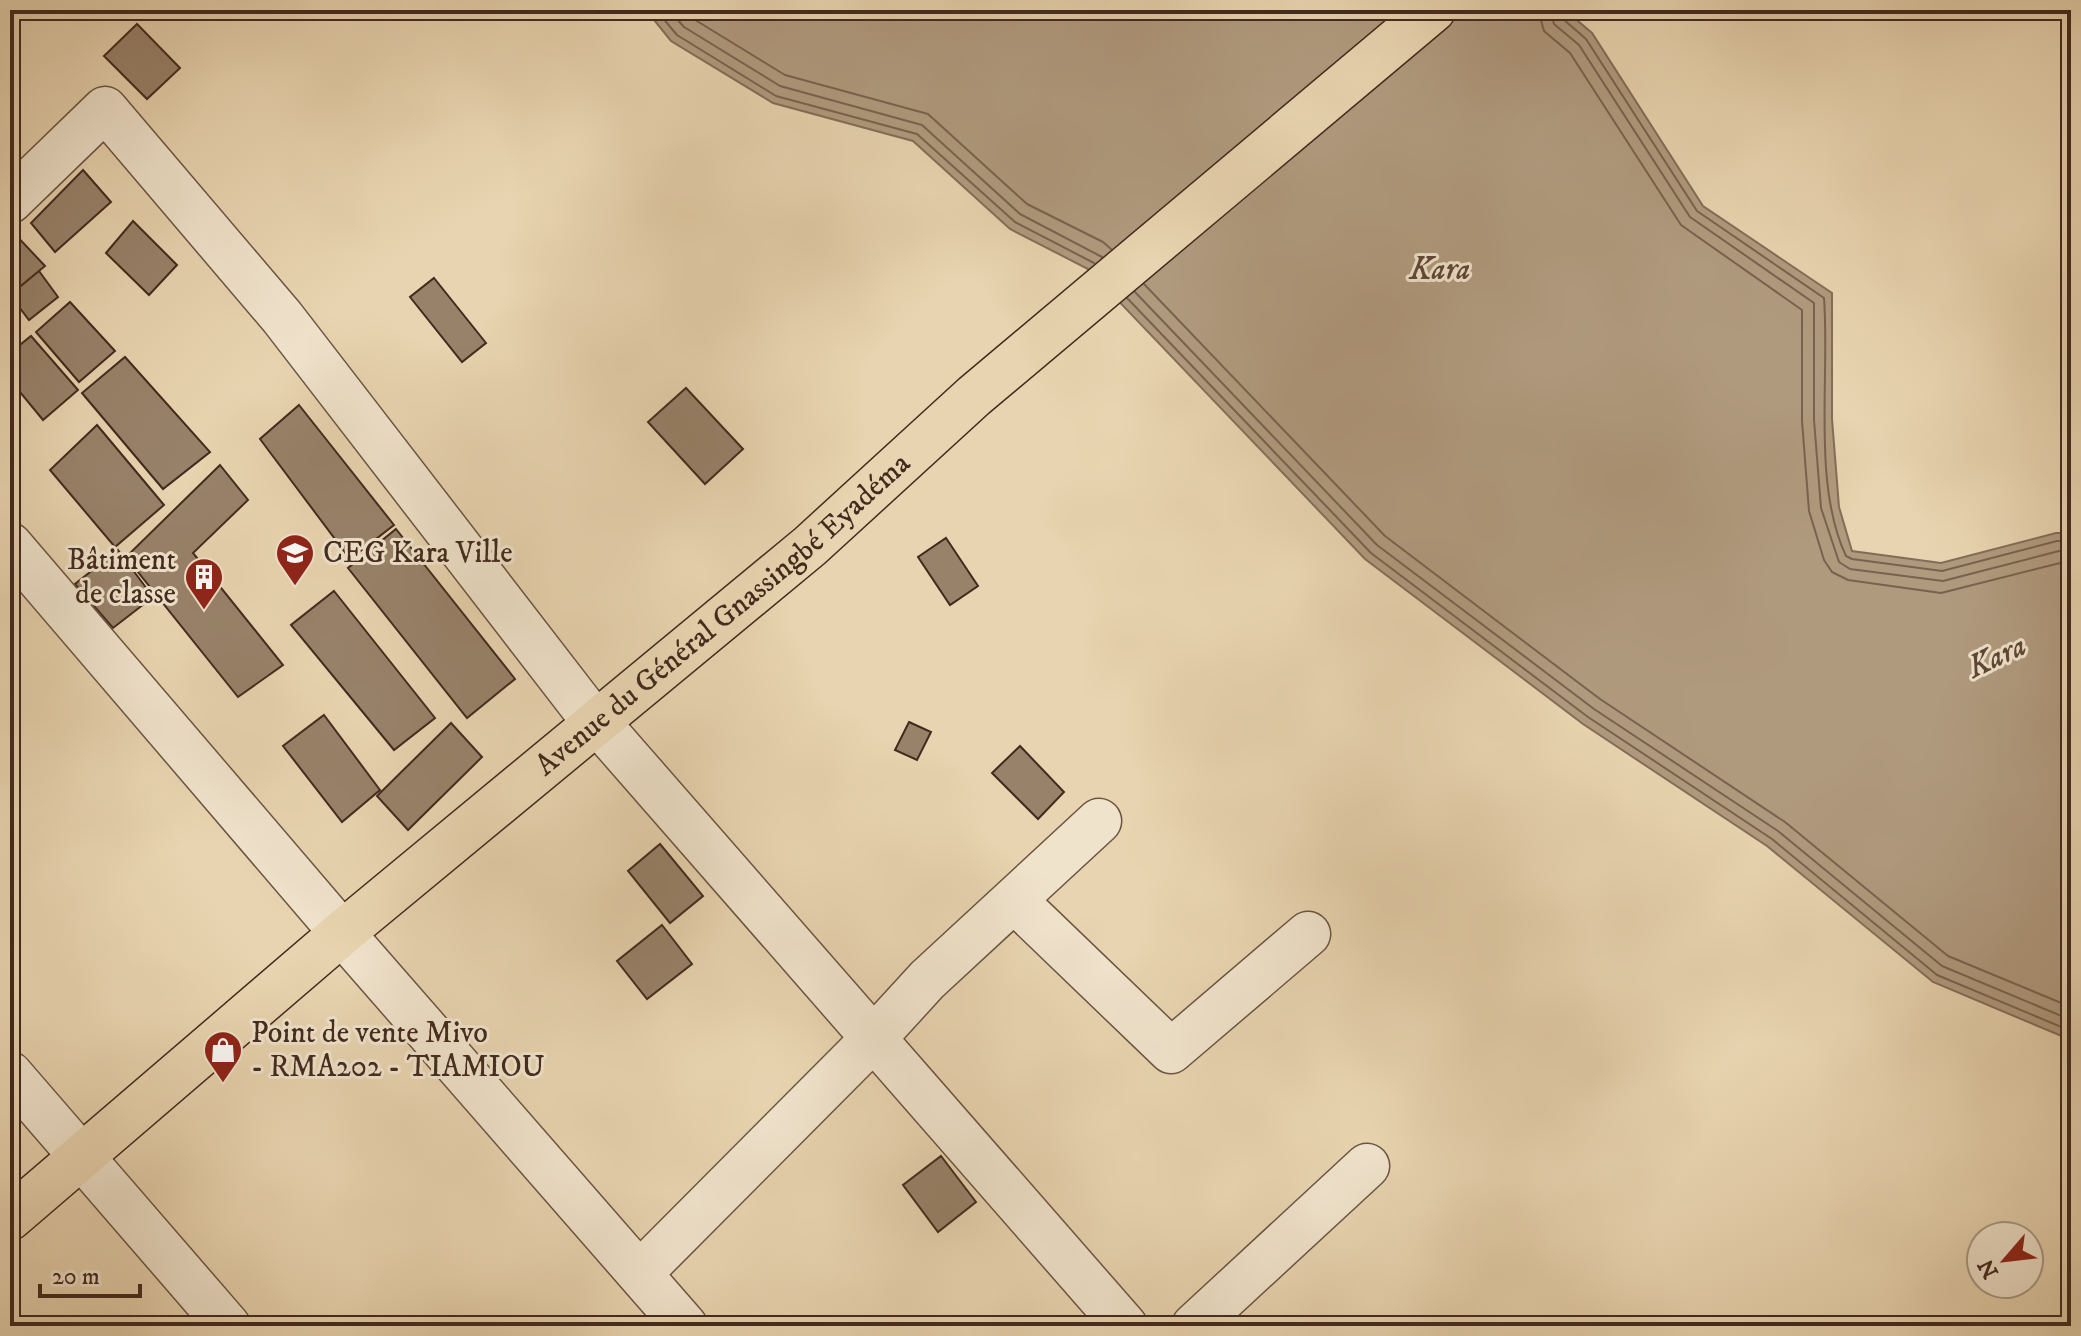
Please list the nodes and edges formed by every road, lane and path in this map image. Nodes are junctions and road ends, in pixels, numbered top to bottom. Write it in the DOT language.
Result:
graph roads {
  1 [pos="1433,10"];
  2 [pos="10,201"];
  3 [pos="10,545"];
  4 [pos="597,723"];
  5 [pos="1099,821"];
  6 [pos="1014,900"];
  7 [pos="342,933"];
  8 [pos="1308,934"];
  9 [pos="874,1038"];
  10 [pos="10,1074"];
  11 [pos="80,1156"];
  12 [pos="1367,1166"];
  13 [pos="10,1218"];
  14 [pos="640,1273"];
  15 [pos="228,1326"];
  16 [pos="685,1326"];
  17 [pos="1125,1326"];
  18 [pos="1194,1326"];
  1 -- 4 [label="main road, Avenue du Général Gnassingbé Eyadéma"];
  2 -- 4 [label="street"];
  3 -- 7 [label="street"];
  4 -- 7 [label="main road, Avenue du Général Gnassingbé Eyadéma"];
  4 -- 9 [label="street"];
  5 -- 6 [label="street"];
  6 -- 8 [label="street"];
  6 -- 9 [label="street"];
  7 -- 11 [label="main road, Avenue du Général Gnassingbé Eyadéma"];
  7 -- 14 [label="street"];
  9 -- 14 [label="street"];
  9 -- 17 [label="street"];
  10 -- 11 [label="street"];
  11 -- 13 [label="main road, Avenue du Général Gnassingbé Eyadéma"];
  11 -- 15 [label="street"];
  12 -- 18 [label="street"];
  14 -- 16 [label="street"];
}
